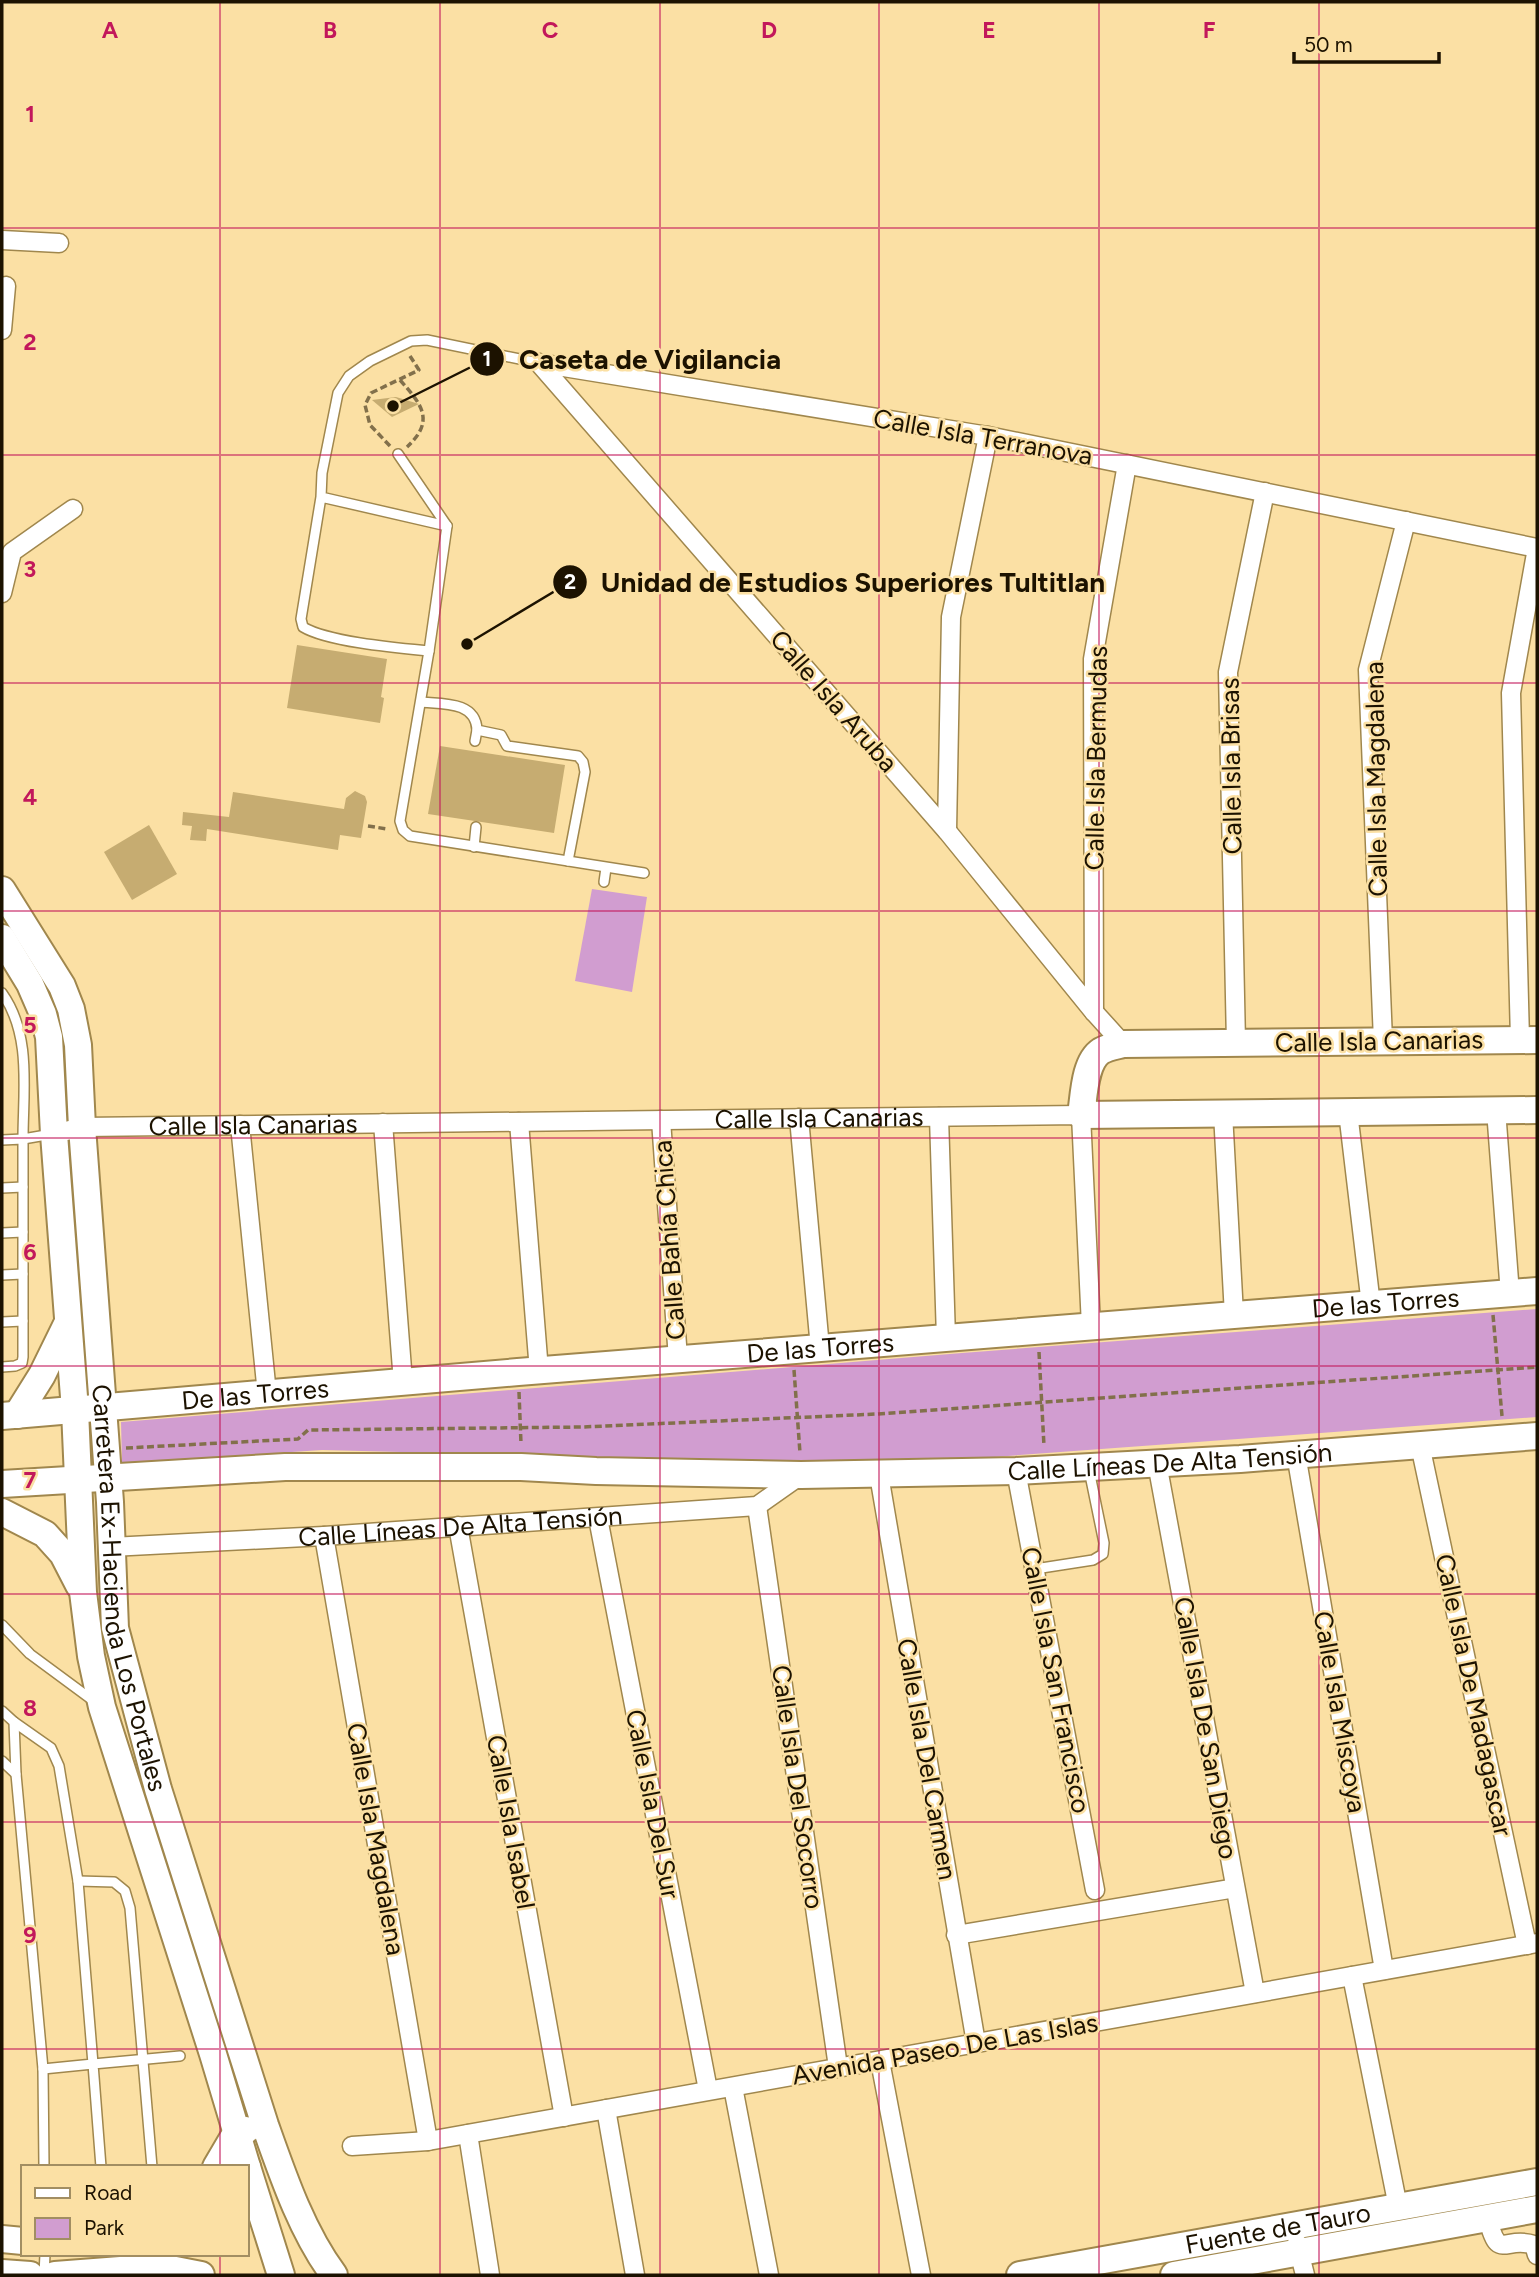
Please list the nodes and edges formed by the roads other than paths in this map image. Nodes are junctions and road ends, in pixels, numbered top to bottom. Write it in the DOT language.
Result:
graph roads {
  1 [pos="2,240"];
  2 [pos="59,243"];
  3 [pos="6,286"];
  4 [pos="2,323"];
  5 [pos="539,363"];
  6 [pos="988,436"];
  7 [pos="398,454"];
  8 [pos="1128,464"];
  9 [pos="1265,492"];
  10 [pos="321,497"];
  11 [pos="73,509"];
  12 [pos="1406,521"];
  13 [pos="447,526"];
  14 [pos="1537,548"];
  15 [pos="7,553"];
  16 [pos="2,593"];
  17 [pos="429,651"];
  18 [pos="421,702"];
  19 [pos="477,730"];
  20 [pos="475,741"];
  21 [pos="476,827"];
  22 [pos="947,831"];
  23 [pos="474,847"];
  24 [pos="568,861"];
  25 [pos="606,867"];
  26 [pos="644,873"];
  27 [pos="604,882"];
  28 [pos="2,890"];
  29 [pos="2,939"];
  30 [pos="2,993"];
  31 [pos="1094,1012"];
  32 [pos="1529,1040"];
  33 [pos="1383,1041"];
  34 [pos="1236,1043"];
  35 [pos="1123,1044"];
  36 [pos="1496,1110"];
  37 [pos="1537,1110"];
  38 [pos="1348,1112"];
  39 [pos="1223,1114"];
  40 [pos="1081,1115"];
  41 [pos="939,1117"];
  42 [pos="799,1118"];
  43 [pos="661,1120"];
  44 [pos="519,1122"];
  45 [pos="383,1124"];
  46 [pos="240,1125"];
  47 [pos="82,1127"];
  48 [pos="54,1134"];
  49 [pos="23,1139"];
  50 [pos="2,1140"];
  51 [pos="23,1187"];
  52 [pos="2,1188"];
  53 [pos="23,1232"];
  54 [pos="2,1233"];
  55 [pos="23,1274"];
  56 [pos="2,1275"];
  57 [pos="1537,1292"];
  58 [pos="1500,1295"];
  59 [pos="1371,1304"];
  60 [pos="1234,1315"];
  61 [pos="23,1321"];
  62 [pos="2,1322"];
  63 [pos="68,1322"];
  64 [pos="1091,1326"];
  65 [pos="946,1338"];
  66 [pos="820,1348"];
  67 [pos="678,1359"];
  68 [pos="2,1367"];
  69 [pos="528,1371"];
  70 [pos="403,1382"];
  71 [pos="267,1394"];
  72 [pos="103,1408"];
  73 [pos="75,1410"];
  74 [pos="9,1415"];
  75 [pos="1537,1436"];
  76 [pos="1420,1445"];
  77 [pos="1296,1454"];
  78 [pos="1157,1463"];
  79 [pos="1088,1467"];
  80 [pos="1016,1471"];
  81 [pos="801,1475"];
  82 [pos="879,1475"];
  83 [pos="108,1476"];
  84 [pos="79,1479"];
  85 [pos="2,1484"];
  86 [pos="757,1506"];
  87 [pos="2,1512"];
  88 [pos="598,1518"];
  89 [pos="458,1526"];
  90 [pos="324,1536"];
  91 [pos="111,1547"];
  92 [pos="1035,1569"];
  93 [pos="83,1592"];
  94 [pos="2,1625"];
  95 [pos="102,1707"];
  96 [pos="2,1711"];
  97 [pos="14,1722"];
  98 [pos="2,1761"];
  99 [pos="16,1774"];
  100 [pos="158,1789"];
  101 [pos="130,1796"];
  102 [pos="78,1881"];
  103 [pos="1235,1888"];
  104 [pos="1095,1890"];
  105 [pos="956,1936"];
  106 [pos="1532,1944"];
  107 [pos="1384,1970"];
  108 [pos="1352,1976"];
  109 [pos="1255,1993"];
  110 [pos="976,2043"];
  111 [pos="180,2056"];
  112 [pos="144,2060"];
  113 [pos="880,2061"];
  114 [pos="93,2064"];
  115 [pos="838,2067"];
  116 [pos="43,2069"];
  117 [pos="733,2087"];
  118 [pos="708,2090"];
  119 [pos="606,2109"];
  120 [pos="564,2117"];
  121 [pos="265,2125"];
  122 [pos="236,2133"];
  123 [pos="468,2134"];
  124 [pos="428,2141"];
  125 [pos="352,2146"];
  126 [pos="44,2165"];
  127 [pos="101,2165"];
  128 [pos="152,2165"];
  129 [pos="217,2165"];
  130 [pos="246,2165"];
  131 [pos="248,2170"];
  132 [pos="1537,2182"];
  133 [pos="1398,2207"];
  134 [pos="1537,2209"];
  135 [pos="1488,2218"];
  136 [pos="1293,2226"];
  137 [pos="2,2239"];
  138 [pos="21,2241"];
  139 [pos="1537,2255"];
  140 [pos="45,2256"];
  141 [pos="160,2260"];
  142 [pos="1302,2264"];
  143 [pos="2,2273"];
  144 [pos="30,2275"];
  145 [pos="44,2275"];
  146 [pos="55,2275"];
  147 [pos="201,2275"];
  148 [pos="281,2275"];
  149 [pos="334,2275"];
  150 [pos="490,2275"];
  151 [pos="635,2275"];
  152 [pos="769,2275"];
  153 [pos="921,2275"];
  154 [pos="1020,2275"];
  155 [pos="1180,2275"];
  1 -- 2 [label="street"];
  3 -- 4 [label="street"];
  5 -- 6 [label="street, Calle Isla Terranova"];
  5 -- 10 [label="lane, Calle Isla Terranova"];
  5 -- 22 [label="street, Calle Isla Aruba"];
  6 -- 8 [label="street, Calle Isla Terranova"];
  6 -- 22 [label="street"];
  7 -- 13 [label="lane"];
  8 -- 9 [label="street, Calle Isla Terranova"];
  8 -- 31 [label="street, Calle Isla Bermudas"];
  9 -- 12 [label="street, Calle Isla Terranova"];
  9 -- 34 [label="street, Calle Isla Brisas"];
  10 -- 13 [label="lane"];
  10 -- 17 [label="lane"];
  11 -- 15 [label="street"];
  12 -- 14 [label="street, Calle Isla Terranova"];
  12 -- 33 [label="street, Calle Isla Magdalena"];
  13 -- 17 [label="lane"];
  14 -- 32 [label="street"];
  15 -- 16 [label="street"];
  17 -- 18 [label="lane"];
  18 -- 19 [label="lane"];
  18 -- 23 [label="lane"];
  19 -- 20 [label="lane"];
  19 -- 24 [label="lane"];
  21 -- 23 [label="lane"];
  22 -- 31 [label="street, Calle Isla Aruba"];
  23 -- 24 [label="lane"];
  24 -- 25 [label="lane"];
  25 -- 26 [label="lane"];
  25 -- 27 [label="lane"];
  28 -- 47 [label="main road, Carretera Ex-Hacienda Los Portales"];
  29 -- 48 [label="main road, Carretera Ex-Hacienda Los Portales"];
  30 -- 49 [label="lane"];
  31 -- 35 [label="street, Calle Isla Aruba"];
  32 -- 33 [label="main road, Calle Isla Canarias"];
  33 -- 34 [label="main road, Calle Isla Canarias"];
  34 -- 35 [label="main road, Calle Isla Canarias"];
  35 -- 40 [label="main road, Calle Isla Canarias"];
  36 -- 37 [label="main road"];
  36 -- 38 [label="main road"];
  36 -- 58 [label="street"];
  38 -- 39 [label="main road"];
  38 -- 59 [label="street"];
  39 -- 40 [label="main road"];
  39 -- 60 [label="street"];
  40 -- 41 [label="street, Calle Isla Canarias"];
  40 -- 64 [label="street"];
  41 -- 42 [label="street, Calle Isla Canarias"];
  41 -- 65 [label="street"];
  42 -- 43 [label="street, Calle Isla Canarias"];
  42 -- 66 [label="street"];
  43 -- 44 [label="street, Calle Isla Canarias"];
  43 -- 67 [label="street, Calle Bahía Chica"];
  44 -- 45 [label="street, Calle Isla Canarias"];
  44 -- 69 [label="street"];
  45 -- 46 [label="street, Calle Isla Canarias"];
  45 -- 70 [label="street"];
  46 -- 47 [label="street, Calle Isla Canarias"];
  46 -- 71 [label="street"];
  47 -- 48 [label="street, Calle Isla Canarias"];
  47 -- 72 [label="main road, Carretera Ex-Hacienda Los Portales"];
  48 -- 49 [label="lane"];
  48 -- 63 [label="main road, Carretera Ex-Hacienda Los Portales"];
  49 -- 50 [label="lane"];
  49 -- 51 [label="lane"];
  51 -- 52 [label="lane"];
  51 -- 53 [label="lane"];
  53 -- 54 [label="lane"];
  53 -- 55 [label="lane"];
  55 -- 56 [label="lane"];
  55 -- 61 [label="lane"];
  57 -- 58 [label="main road, De las Torres"];
  58 -- 59 [label="main road, De las Torres"];
  59 -- 60 [label="main road, De las Torres"];
  60 -- 64 [label="main road, De las Torres"];
  61 -- 62 [label="lane"];
  61 -- 68 [label="lane"];
  63 -- 73 [label="main road, Carretera Ex-Hacienda Los Portales"];
  63 -- 74 [label="main road"];
  64 -- 65 [label="main road, De las Torres"];
  65 -- 66 [label="main road, De las Torres"];
  66 -- 67 [label="main road, De las Torres"];
  67 -- 69 [label="main road, De las Torres"];
  69 -- 70 [label="main road, De las Torres"];
  70 -- 71 [label="main road, De las Torres"];
  71 -- 72 [label="main road, De las Torres"];
  72 -- 73 [label="main road, De las Torres"];
  72 -- 83 [label="main road, Carretera Ex-Hacienda Los Portales"];
  73 -- 74 [label="main road, De las Torres"];
  73 -- 84 [label="main road, Carretera Ex-Hacienda Los Portales"];
  75 -- 76 [label="main road, Calle Líneas De Alta Tensión"];
  76 -- 77 [label="main road, Calle Líneas De Alta Tensión"];
  76 -- 106 [label="street, Calle Isla De Madagascar"];
  77 -- 78 [label="main road, Calle Líneas De Alta Tensión"];
  77 -- 107 [label="street, Calle Isla Miscoya"];
  78 -- 79 [label="main road, Calle Líneas De Alta Tensión"];
  78 -- 103 [label="street, Calle Isla De San Diego"];
  79 -- 80 [label="main road, Calle Líneas De Alta Tensión"];
  79 -- 92 [label="lane"];
  80 -- 82 [label="main road, Calle Líneas De Alta Tensión"];
  80 -- 92 [label="street, Calle Isla San Francisco"];
  81 -- 82 [label="main road, Calle Líneas De Alta Tensión"];
  81 -- 83 [label="main road, Calle Líneas De Alta Tensión"];
  81 -- 86 [label="street"];
  82 -- 105 [label="street, Calle Isla Del Carmen"];
  83 -- 84 [label="main road, Calle Líneas De Alta Tensión"];
  83 -- 91 [label="main road, Carretera Ex-Hacienda Los Portales"];
  84 -- 85 [label="main road, Calle Líneas De Alta Tensión"];
  84 -- 93 [label="main road, Carretera Ex-Hacienda Los Portales"];
  86 -- 88 [label="street, Calle Líneas De Alta Tensión"];
  86 -- 115 [label="street, Calle Isla Del Socorro"];
  87 -- 93 [label="main road"];
  88 -- 89 [label="street, Calle Líneas De Alta Tensión"];
  88 -- 118 [label="street, Calle Isla Del Sur"];
  89 -- 90 [label="street, Calle Líneas De Alta Tensión"];
  89 -- 120 [label="street, Calle Isla Isabel"];
  90 -- 91 [label="street, Calle Líneas De Alta Tensión"];
  90 -- 124 [label="street, Calle Isla Magdalena"];
  91 -- 100 [label="main road, Carretera Ex-Hacienda Los Portales"];
  92 -- 104 [label="street, Calle Isla San Francisco"];
  93 -- 95 [label="main road, Carretera Ex-Hacienda Los Portales"];
  94 -- 95 [label="lane"];
  95 -- 101 [label="main road, Carretera Ex-Hacienda Los Portales"];
  96 -- 97 [label="lane"];
  97 -- 99 [label="lane"];
  97 -- 102 [label="lane"];
  98 -- 99 [label="lane"];
  99 -- 116 [label="lane"];
  100 -- 101 [label="main road"];
  100 -- 121 [label="main road, Carretera Ex-Hacienda Los Portales"];
  101 -- 122 [label="main road, Carretera Ex-Hacienda Los Portales"];
  102 -- 112 [label="lane"];
  102 -- 114 [label="lane"];
  103 -- 105 [label="street"];
  103 -- 109 [label="street, Calle Isla De San Diego"];
  105 -- 110 [label="street, Calle Isla Del Carmen"];
  106 -- 107 [label="street, Avenida Paseo De Las Islas"];
  107 -- 108 [label="street, Avenida Paseo De Las Islas"];
  108 -- 109 [label="street, Avenida Paseo De Las Islas"];
  108 -- 133 [label="street"];
  109 -- 110 [label="street, Avenida Paseo De Las Islas"];
  110 -- 113 [label="street, Avenida Paseo De Las Islas"];
  111 -- 112 [label="lane"];
  112 -- 114 [label="lane"];
  112 -- 128 [label="lane"];
  113 -- 115 [label="street, Avenida Paseo De Las Islas"];
  113 -- 153 [label="street"];
  114 -- 116 [label="lane"];
  114 -- 127 [label="lane"];
  115 -- 117 [label="street, Avenida Paseo De Las Islas"];
  116 -- 126 [label="lane"];
  117 -- 118 [label="street, Avenida Paseo De Las Islas"];
  117 -- 152 [label="street"];
  118 -- 119 [label="street, Avenida Paseo De Las Islas"];
  119 -- 120 [label="street, Avenida Paseo De Las Islas"];
  119 -- 151 [label="street"];
  120 -- 123 [label="street, Avenida Paseo De Las Islas"];
  121 -- 122 [label="main road"];
  121 -- 149 [label="main road, Carretera Ex-Hacienda Los Portales"];
  122 -- 129 [label="main road"];
  122 -- 130 [label="main road, Carretera Ex-Hacienda Los Portales"];
  123 -- 124 [label="street, Avenida Paseo De Las Islas"];
  123 -- 150 [label="street"];
  124 -- 125 [label="street, Avenida Paseo De Las Islas"];
  131 -- 148 [label="main road, Carretera Ex-Hacienda Los Portales"];
  132 -- 133 [label="main road, Fuente de Tauro"];
  133 -- 136 [label="main road, Fuente de Tauro"];
  134 -- 135 [label="main road"];
  135 -- 139 [label="street"];
  135 -- 142 [label="main road"];
  136 -- 142 [label="street"];
  136 -- 154 [label="main road, Fuente de Tauro"];
  137 -- 138 [label="main road"];
  140 -- 145 [label="lane"];
  141 -- 146 [label="main road"];
  141 -- 147 [label="main road"];
  142 -- 155 [label="main road"];
  143 -- 144 [label="main road"];
}
